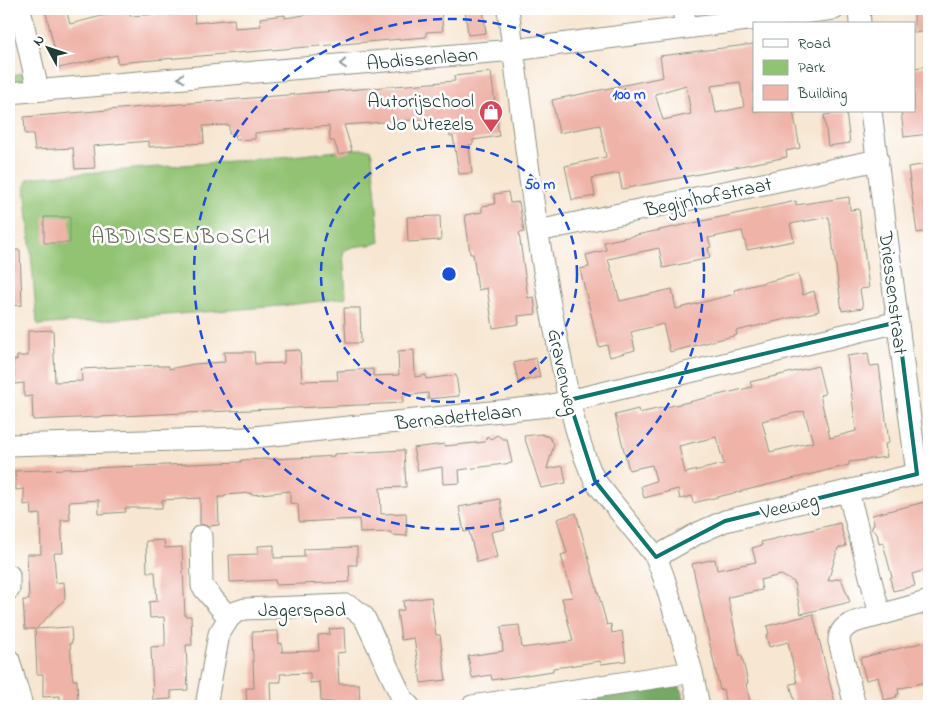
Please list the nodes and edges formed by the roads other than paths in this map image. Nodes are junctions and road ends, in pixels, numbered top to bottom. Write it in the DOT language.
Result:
graph roads {
  1 [pos="20,9"];
  2 [pos="508,9"];
  3 [pos="834,9"];
  4 [pos="858,9"];
  5 [pos="685,19"];
  6 [pos="860,22"];
  7 [pos="514,50"];
  8 [pos="38,90"];
  9 [pos="9,93"];
  10 [pos="871,112"];
  11 [pos="878,160"];
  12 [pos="538,231"];
  13 [pos="898,322"];
  14 [pos="569,400"];
  15 [pos="9,445"];
  16 [pos="923,472"];
  17 [pos="848,491"];
  18 [pos="201,536"];
  19 [pos="656,557"];
  20 [pos="9,575"];
  21 [pos="9,589"];
  22 [pos="929,602"];
  23 [pos="880,615"];
  24 [pos="229,618"];
  25 [pos="9,660"];
  26 [pos="692,672"];
  27 [pos="22,706"];
  28 [pos="206,706"];
  29 [pos="409,706"];
  30 [pos="472,706"];
  31 [pos="699,706"];
  32 [pos="855,706"];
  1 -- 8 [label="street"];
  2 -- 7 [label="street, Gravenweg"];
  3 -- 5 [label="street, Abdissenlaan"];
  4 -- 6 [label="street"];
  5 -- 7 [label="street, Abdissenlaan"];
  7 -- 8 [label="street, Abdissenlaan, one-way"];
  7 -- 12 [label="street, Gravenweg"];
  8 -- 9 [label="street, Abdissenlaan"];
  10 -- 11 [label="street, Driessenstraat"];
  11 -- 12 [label="street, Begijnhofstraat"];
  11 -- 13 [label="street, Driessenstraat"];
  12 -- 14 [label="street, Gravenweg"];
  13 -- 14 [label="street, Bernadettelaan"];
  13 -- 16 [label="street, Driessenstraat"];
  14 -- 15 [label="street, Bernadettelaan"];
  14 -- 19 [label="street, Gravenweg"];
  16 -- 17 [label="street, Veeweg"];
  17 -- 19 [label="street, Veeweg"];
  17 -- 23 [label="street"];
  18 -- 24 [label="street, Jagerspad"];
  19 -- 26 [label="street, Gravenweg"];
  20 -- 21 [label="street"];
  22 -- 23 [label="street"];
  23 -- 32 [label="street"];
  24 -- 28 [label="street, Jagerspad"];
  24 -- 29 [label="street, Jagerspad"];
  25 -- 27 [label="street"];
  26 -- 30 [label="street"];
  26 -- 31 [label="street, Gravenweg"];
}
